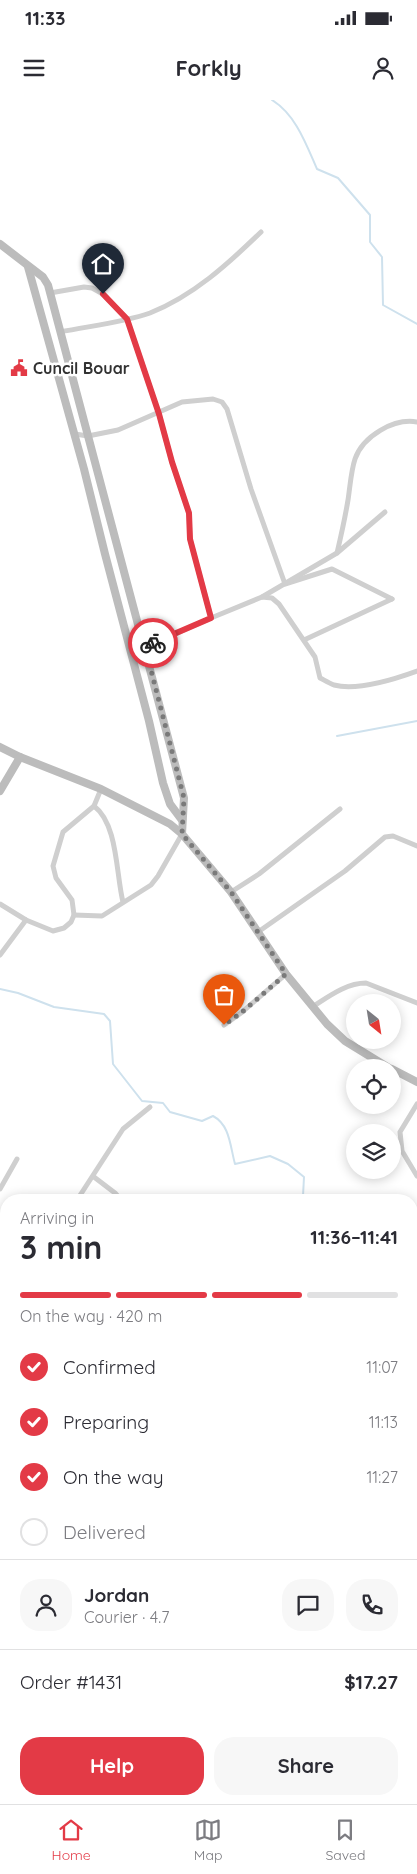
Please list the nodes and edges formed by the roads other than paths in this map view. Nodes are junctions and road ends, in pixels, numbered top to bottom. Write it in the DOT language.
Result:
graph roads {
  1 [pos="261,232"];
  2 [pos="0,244"];
  3 [pos="28,267"];
  4 [pos="50,293"];
  5 [pos="127,319"];
  6 [pos="60,332"];
  7 [pos="70,369"];
  8 [pos="57,372"];
  9 [pos="159,414"];
  10 [pos="417,422"];
  11 [pos="75,434"];
  12 [pos="88,436"];
  13 [pos="385,512"];
  14 [pos="337,553"];
  15 [pos="285,584"];
  16 [pos="262,597"];
  17 [pos="211,618"];
  18 [pos="304,640"];
  19 [pos="145,647"];
  20 [pos="132,653"];
  21 [pos="417,671"];
  22 [pos="163,718"];
  23 [pos="149,721"];
  24 [pos="0,747"];
  25 [pos="20,757"];
  26 [pos="101,790"];
  27 [pos="0,791"];
  28 [pos="94,806"];
  29 [pos="340,809"];
  30 [pos="182,820"];
  31 [pos="182,834"];
  32 [pos="417,846"];
  33 [pos="231,892"];
  34 [pos="123,902"];
  35 [pos="0,904"];
  36 [pos="74,915"];
  37 [pos="26,920"];
  38 [pos="258,932"];
  39 [pos="0,955"];
  40 [pos="286,974"];
  41 [pos="417,1003"];
  42 [pos="312,1007"];
  43 [pos="224,1025"];
  44 [pos="374,1059"];
  45 [pos="401,1074"];
  46 [pos="417,1082"];
  47 [pos="417,1104"];
  48 [pos="150,1107"];
  49 [pos="17,1159"];
  50 [pos="94,1176"];
  51 [pos="417,1176"];
  52 [pos="0,1189"];
  53 [pos="81,1194"];
  54 [pos="117,1194"];
  1 -- 5 [label="street"];
  2 -- 3 [label="main road"];
  3 -- 4 [label="main road"];
  3 -- 8 [label="main road"];
  4 -- 5 [label="street"];
  4 -- 6 [label="main road"];
  5 -- 6 [label="street"];
  5 -- 9 [label="street"];
  6 -- 7 [label="main road"];
  7 -- 8 [label="main road"];
  7 -- 12 [label="main road"];
  8 -- 11 [label="main road"];
  9 -- 12 [label="street"];
  9 -- 15 [label="street"];
  9 -- 17 [label="street"];
  10 -- 14 [label="street"];
  11 -- 12 [label="street"];
  11 -- 20 [label="main road"];
  12 -- 19 [label="main road"];
  13 -- 14 [label="street"];
  14 -- 15 [label="street"];
  15 -- 16 [label="street"];
  15 -- 18 [label="street"];
  16 -- 17 [label="street"];
  16 -- 18 [label="street"];
  17 -- 19 [label="street"];
  18 -- 21 [label="street"];
  19 -- 20 [label="street"];
  19 -- 22 [label="main road"];
  20 -- 23 [label="main road"];
  22 -- 23 [label="main road"];
  22 -- 30 [label="main road"];
  23 -- 30 [label="main road"];
  24 -- 25 [label="main road"];
  25 -- 26 [label="main road"];
  25 -- 27 [label="main road"];
  26 -- 28 [label="street"];
  26 -- 31 [label="main road"];
  28 -- 34 [label="street"];
  28 -- 36 [label="street"];
  29 -- 33 [label="street"];
  30 -- 31 [label="main road"];
  31 -- 33 [label="main road"];
  31 -- 34 [label="street"];
  32 -- 38 [label="street"];
  33 -- 38 [label="main road"];
  34 -- 36 [label="street"];
  35 -- 37 [label="street"];
  36 -- 37 [label="street"];
  37 -- 39 [label="street"];
  38 -- 40 [label="main road"];
  40 -- 42 [label="main road"];
  40 -- 43 [label="street"];
  41 -- 42 [label="street"];
  42 -- 44 [label="main road"];
  45 -- 46 [label="main road"];
  47 -- 51 [label="street"];
  48 -- 50 [label="street"];
  49 -- 52 [label="street"];
  50 -- 53 [label="street"];
  50 -- 54 [label="street"];
}
